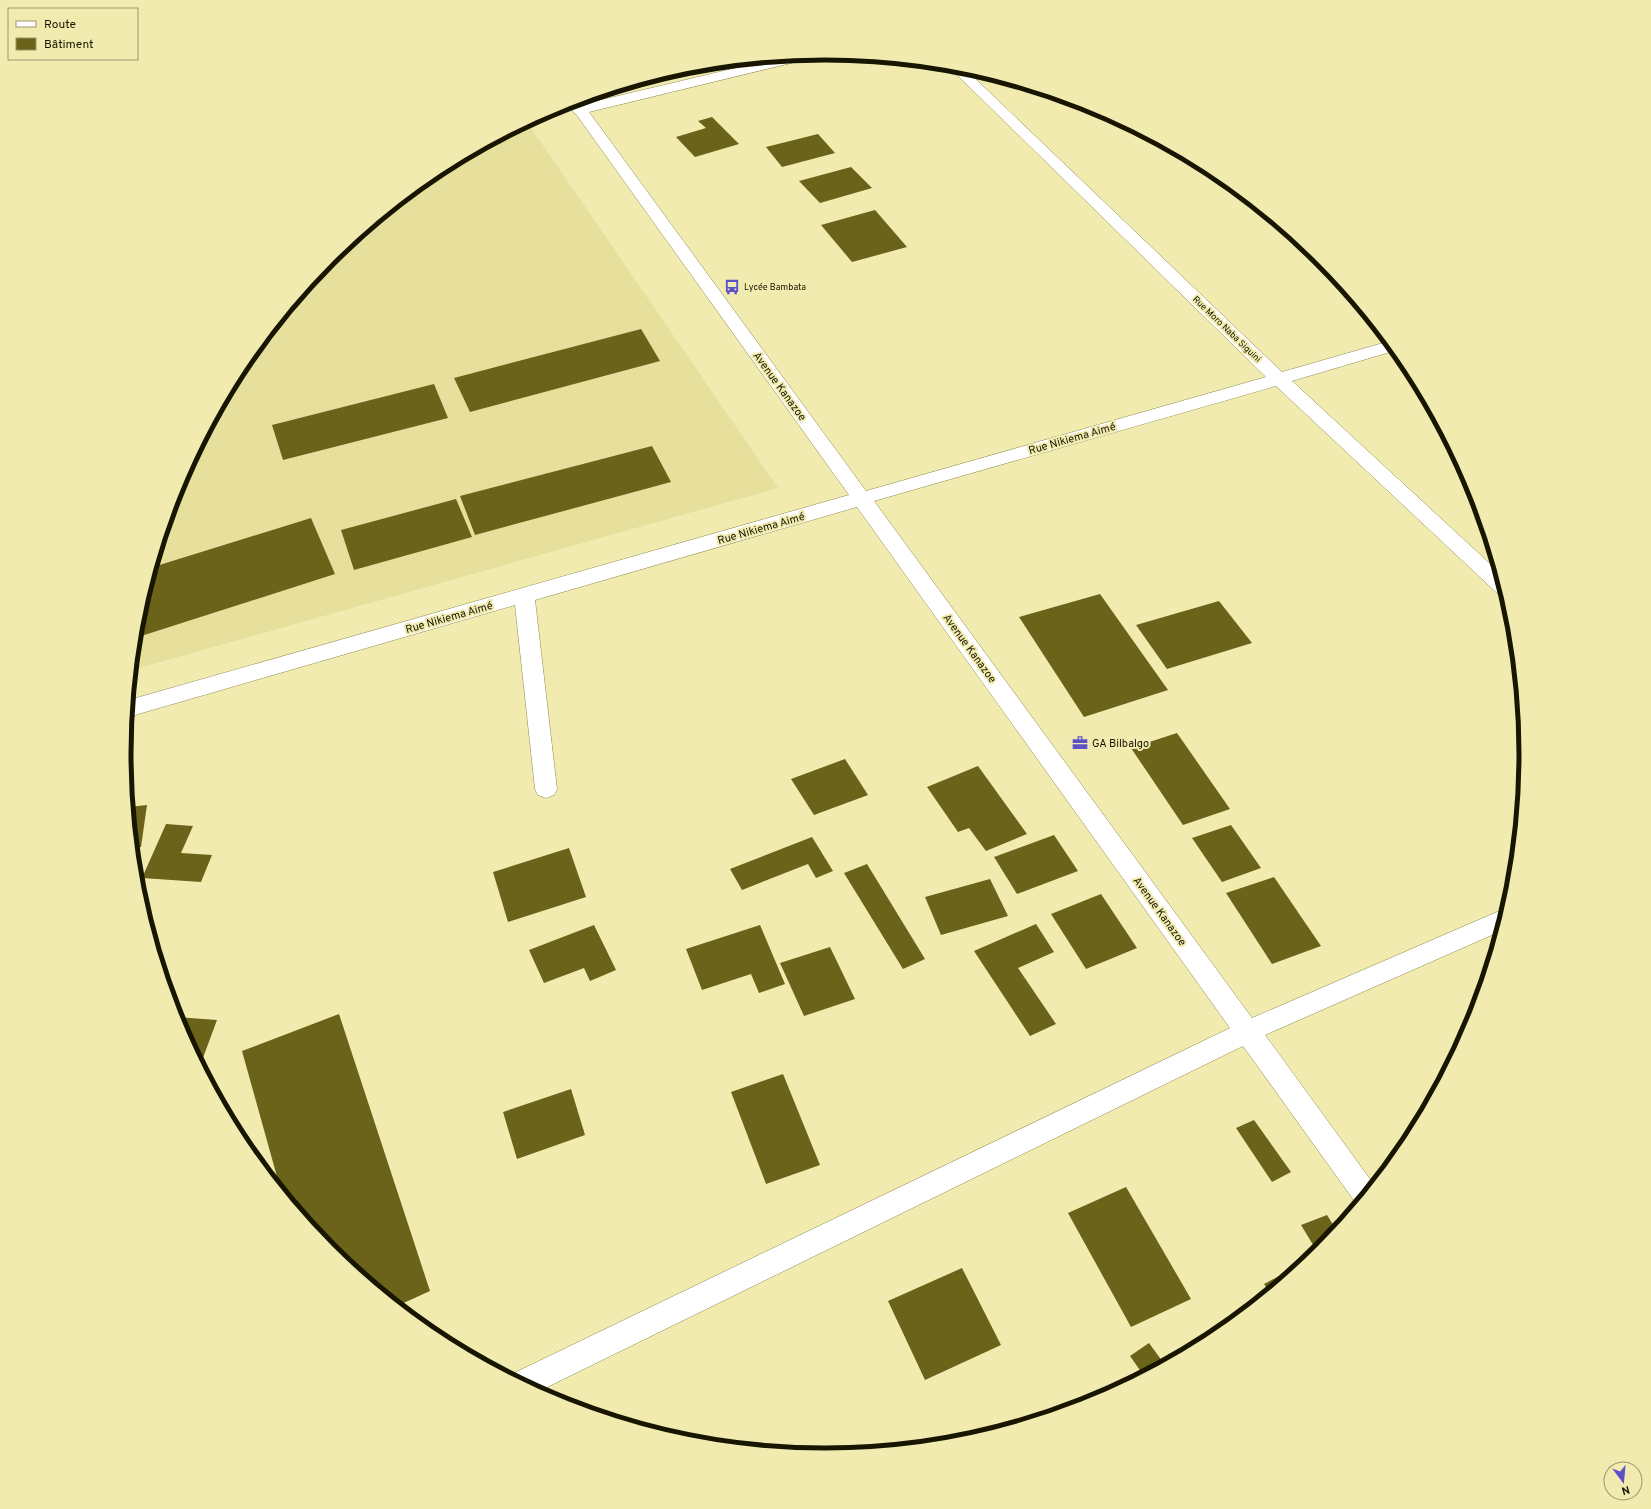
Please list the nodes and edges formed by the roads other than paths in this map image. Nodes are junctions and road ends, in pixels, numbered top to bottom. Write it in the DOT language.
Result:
graph roads {
  1 [pos="779,61"];
  2 [pos="963,73"];
  3 [pos="588,102"];
  4 [pos="577,106"];
  5 [pos="1387,348"];
  6 [pos="1278,378"];
  7 [pos="862,499"];
  8 [pos="1498,582"];
  9 [pos="524,596"];
  10 [pos="132,708"];
  11 [pos="546,789"];
  12 [pos="1499,922"];
  13 [pos="1248,1031"];
  14 [pos="1364,1193"];
  15 [pos="528,1381"];
  1 -- 3 [label="street"];
  2 -- 6 [label="street, Rue Moro Naba Siguini"];
  4 -- 7 [label="street, Avenue Kanazoe"];
  5 -- 6 [label="street, Rue Nikiema Aimé"];
  6 -- 7 [label="street, Rue Nikiema Aimé"];
  6 -- 8 [label="street, Rue Moro Naba Siguini"];
  7 -- 9 [label="street, Rue Nikiema Aimé"];
  7 -- 13 [label="street, Avenue Kanazoe"];
  9 -- 10 [label="street, Rue Nikiema Aimé"];
  9 -- 11 [label="street"];
  12 -- 13 [label="street"];
  13 -- 14 [label="street, Avenue Kanazoe"];
  13 -- 15 [label="street"];
}
